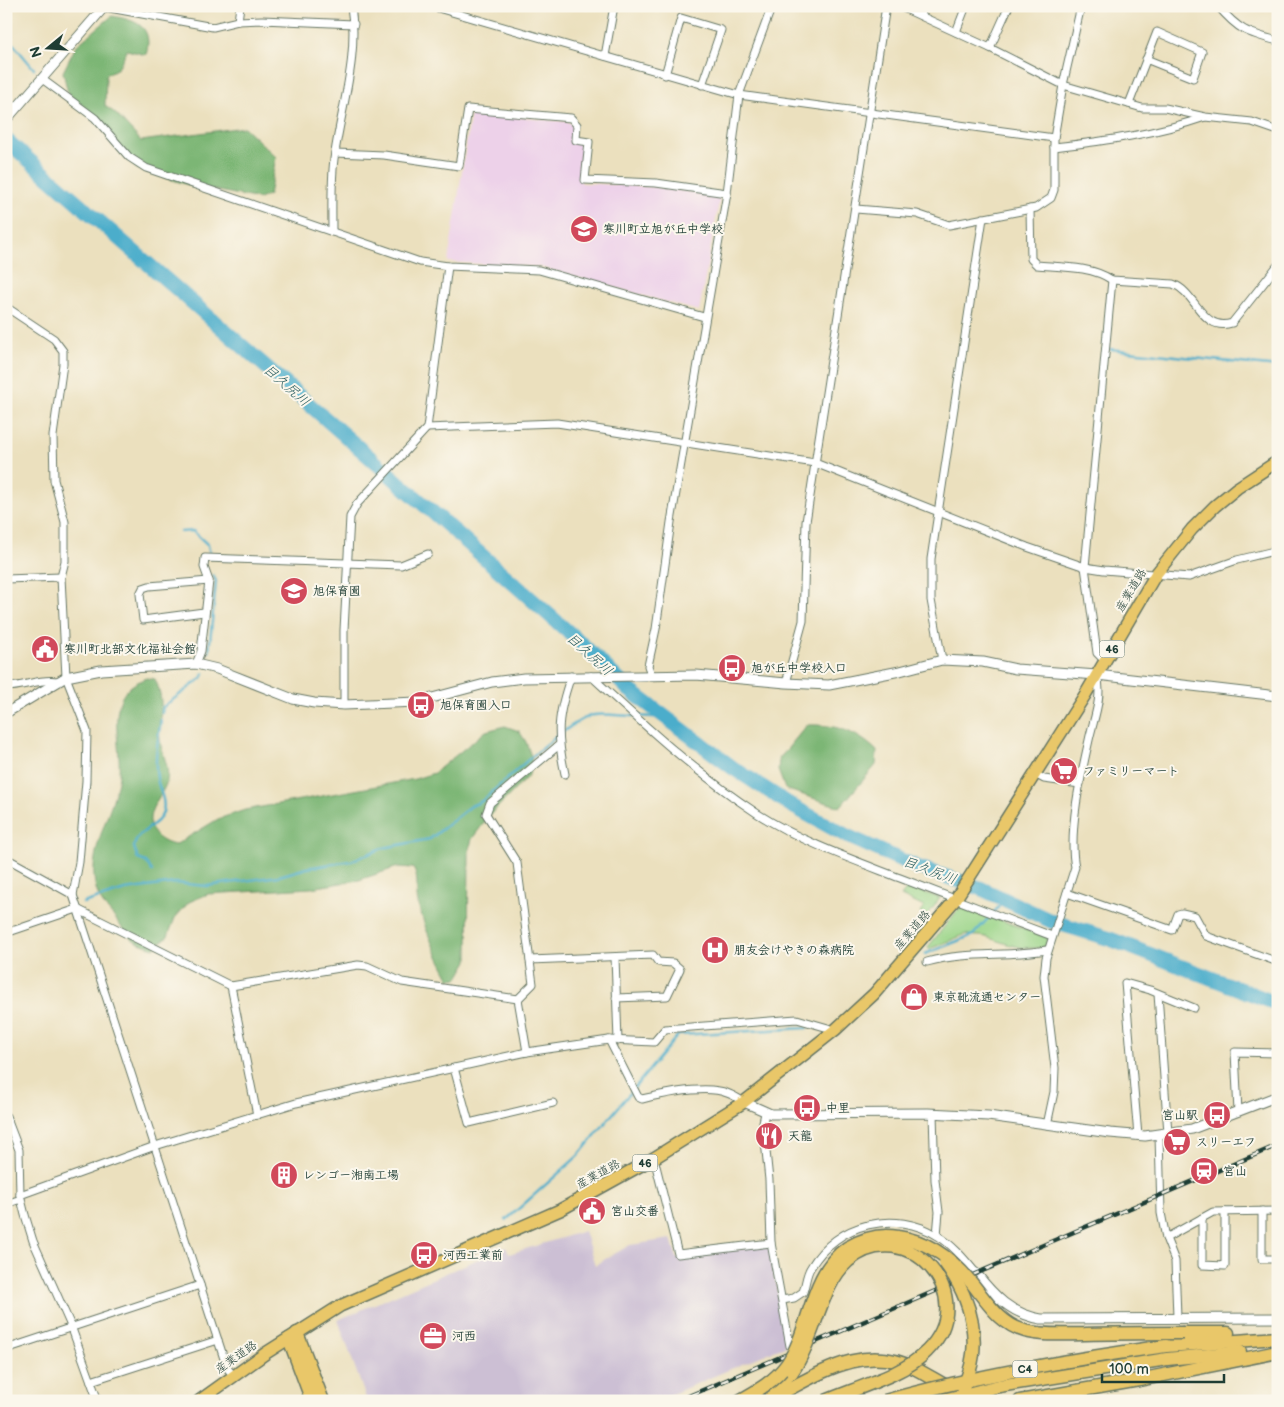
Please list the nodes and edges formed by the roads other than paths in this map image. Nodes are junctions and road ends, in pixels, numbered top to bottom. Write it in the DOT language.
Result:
graph roads {
  1 [pos="240,6"];
  2 [pos="351,6"];
  3 [pos="431,6"];
  4 [pos="614,6"];
  5 [pos="772,6"];
  6 [pos="886,6"];
  7 [pos="899,6"];
  8 [pos="925,6"];
  9 [pos="966,6"];
  10 [pos="1009,6"];
  11 [pos="1081,6"];
  12 [pos="1218,6"];
  13 [pos="104,7"];
  14 [pos="920,15"];
  15 [pos="238,21"];
  16 [pos="354,24"];
  17 [pos="956,32"];
  18 [pos="1278,41"];
  19 [pos="990,48"];
  20 [pos="605,56"];
  21 [pos="1146,59"];
  22 [pos="665,75"];
  23 [pos="42,79"];
  24 [pos="702,85"];
  25 [pos="1063,85"];
  26 [pos="739,95"];
  27 [pos="6,100"];
  28 [pos="1128,104"];
  29 [pos="15,110"];
  30 [pos="870,112"];
  31 [pos="1205,117"];
  32 [pos="6,120"];
  33 [pos="1278,131"];
  34 [pos="1054,138"];
  35 [pos="1054,147"];
  36 [pos="335,153"];
  37 [pos="727,192"];
  38 [pos="856,209"];
  39 [pos="1030,209"];
  40 [pos="982,218"];
  41 [pos="332,232"];
  42 [pos="1278,264"];
  43 [pos="448,266"];
  44 [pos="1112,280"];
  45 [pos="6,307"];
  46 [pos="704,317"];
  47 [pos="427,428"];
  48 [pos="684,444"];
  49 [pos="1278,461"];
  50 [pos="815,463"];
  51 [pos="939,511"];
  52 [pos="1278,550"];
  53 [pos="428,554"];
  54 [pos="347,564"];
  55 [pos="1084,567"];
  56 [pos="1156,574"];
  57 [pos="61,577"];
  58 [pos="6,579"];
  59 [pos="209,580"];
  60 [pos="204,612"];
  61 [pos="942,660"];
  62 [pos="1105,661"];
  63 [pos="196,664"];
  64 [pos="646,674"];
  65 [pos="1097,675"];
  66 [pos="571,676"];
  67 [pos="593,676"];
  68 [pos="66,677"];
  69 [pos="58,681"];
  70 [pos="786,683"];
  71 [pos="6,687"];
  72 [pos="1278,696"];
  73 [pos="344,705"];
  74 [pos="6,713"];
  75 [pos="559,745"];
  76 [pos="565,774"];
  77 [pos="1035,774"];
  78 [pos="1080,784"];
  79 [pos="6,858"];
  80 [pos="1067,894"];
  81 [pos="73,895"];
  82 [pos="956,898"];
  83 [pos="77,909"];
  84 [pos="6,933"];
  85 [pos="1053,934"];
  86 [pos="1047,950"];
  87 [pos="615,957"];
  88 [pos="530,960"];
  89 [pos="927,962"];
  90 [pos="1278,962"];
  91 [pos="231,986"];
  92 [pos="1158,994"];
  93 [pos="616,998"];
  94 [pos="518,999"];
  95 [pos="1194,1008"];
  96 [pos="835,1030"];
  97 [pos="609,1040"];
  98 [pos="618,1041"];
  99 [pos="527,1052"];
  100 [pos="1277,1053"];
  101 [pos="454,1068"];
  102 [pos="1278,1072"];
  103 [pos="1278,1096"];
  104 [pos="744,1102"];
  105 [pos="552,1103"];
  106 [pos="1238,1112"];
  107 [pos="765,1113"];
  108 [pos="933,1113"];
  109 [pos="257,1115"];
  110 [pos="6,1116"];
  111 [pos="1047,1125"];
  112 [pos="1164,1134"];
  113 [pos="1138,1136"];
  114 [pos="155,1146"];
  115 [pos="654,1158"];
  116 [pos="21,1197"];
  117 [pos="6,1204"];
  118 [pos="1262,1211"];
  119 [pos="1278,1211"];
  120 [pos="1225,1212"];
  121 [pos="1202,1218"];
  122 [pos="937,1235"];
  123 [pos="908,1238"];
  124 [pos="1166,1238"];
  125 [pos="771,1243"];
  126 [pos="1278,1259"];
  127 [pos="976,1273"];
  128 [pos="200,1285"];
  129 [pos="782,1300"];
  130 [pos="1177,1317"];
  131 [pos="1278,1318"];
  132 [pos="71,1326"];
  133 [pos="1278,1332"];
  134 [pos="293,1336"];
  135 [pos="1278,1338"];
  136 [pos="218,1340"];
  137 [pos="790,1346"];
  138 [pos="6,1348"];
  139 [pos="1278,1351"];
  140 [pos="234,1376"];
  141 [pos="91,1381"];
  142 [pos="311,1397"];
  143 [pos="98,1401"];
  144 [pos="199,1401"];
  145 [pos="323,1401"];
  146 [pos="739,1401"];
  147 [pos="759,1401"];
  148 [pos="766,1401"];
  149 [pos="826,1401"];
  150 [pos="885,1401"];
  151 [pos="939,1401"];
  152 [pos="951,1401"];
  153 [pos="986,1401"];
  154 [pos="1020,1401"];
  1 -- 15 [label="street"];
  2 -- 16 [label="street"];
  3 -- 20 [label="street"];
  4 -- 20 [label="street"];
  5 -- 26 [label="street"];
  6 -- 30 [label="street"];
  7 -- 14 [label="street"];
  8 -- 14 [label="street"];
  9 -- 17 [label="street"];
  10 -- 19 [label="street"];
  11 -- 25 [label="street"];
  12 -- 18 [label="street"];
  13 -- 15 [label="street"];
  13 -- 23 [label="street"];
  14 -- 17 [label="street"];
  15 -- 16 [label="street"];
  16 -- 36 [label="street"];
  17 -- 19 [label="street"];
  19 -- 25 [label="street"];
  20 -- 22 [label="street"];
  21 -- 21 [label="street"];
  21 -- 28 [label="street"];
  22 -- 24 [label="street"];
  22 -- 24 [label="street"];
  23 -- 29 [label="street"];
  23 -- 41 [label="street"];
  24 -- 26 [label="street"];
  25 -- 28 [label="street"];
  25 -- 34 [label="street"];
  26 -- 30 [label="street"];
  26 -- 37 [label="street"];
  27 -- 29 [label="street"];
  28 -- 31 [label="street"];
  29 -- 32 [label="street"];
  30 -- 34 [label="street"];
  30 -- 38 [label="street"];
  31 -- 33 [label="street"];
  31 -- 35 [label="street"];
  34 -- 35 [label="street"];
  35 -- 39 [label="street"];
  36 -- 37 [label="street"];
  36 -- 41 [label="street"];
  37 -- 46 [label="street"];
  38 -- 40 [label="street"];
  38 -- 50 [label="street"];
  39 -- 40 [label="street"];
  39 -- 44 [label="street"];
  40 -- 51 [label="street"];
  41 -- 43 [label="street"];
  42 -- 44 [label="street"];
  43 -- 46 [label="street"];
  43 -- 47 [label="street"];
  44 -- 55 [label="street"];
  45 -- 57 [label="street"];
  46 -- 48 [label="street"];
  47 -- 48 [label="street"];
  47 -- 54 [label="street"];
  48 -- 50 [label="street"];
  48 -- 64 [label="street"];
  49 -- 56 [label="main road, 産業道路 / 46"];
  50 -- 51 [label="street"];
  50 -- 70 [label="street"];
  51 -- 55 [label="street"];
  51 -- 61 [label="street"];
  52 -- 56 [label="street"];
  53 -- 54 [label="street"];
  54 -- 59 [label="street"];
  54 -- 73 [label="street"];
  55 -- 56 [label="street"];
  55 -- 62 [label="street"];
  56 -- 62 [label="main road, 産業道路 / 46"];
  57 -- 58 [label="street"];
  57 -- 68 [label="street"];
  59 -- 60 [label="street"];
  59 -- 60 [label="street"];
  60 -- 63 [label="street"];
  61 -- 65 [label="street"];
  61 -- 70 [label="street"];
  62 -- 65 [label="main road, 産業道路 / 46"];
  63 -- 68 [label="street"];
  63 -- 73 [label="street"];
  64 -- 67 [label="street"];
  64 -- 70 [label="street"];
  65 -- 72 [label="street"];
  65 -- 77 [label="main road, 産業道路 / 46"];
  65 -- 78 [label="street"];
  66 -- 67 [label="street"];
  66 -- 73 [label="street"];
  66 -- 75 [label="street"];
  67 -- 82 [label="street"];
  68 -- 69 [label="street"];
  68 -- 81 [label="street"];
  69 -- 71 [label="street"];
  69 -- 74 [label="street"];
  75 -- 76 [label="street"];
  75 -- 88 [label="street"];
  77 -- 78 [label="street"];
  77 -- 82 [label="main road, 産業道路 / 46"];
  78 -- 80 [label="street"];
  79 -- 81 [label="street"];
  80 -- 85 [label="street"];
  80 -- 90 [label="street"];
  81 -- 83 [label="street"];
  82 -- 85 [label="street"];
  82 -- 96 [label="main road, 産業道路 / 46"];
  83 -- 84 [label="street"];
  83 -- 91 [label="street"];
  83 -- 114 [label="street"];
  85 -- 86 [label="street"];
  86 -- 89 [label="street"];
  86 -- 111 [label="street"];
  87 -- 88 [label="street"];
  87 -- 93 [label="street"];
  87 -- 93 [label="street"];
  88 -- 94 [label="street"];
  91 -- 94 [label="street"];
  91 -- 109 [label="street"];
  92 -- 95 [label="street"];
  92 -- 112 [label="street"];
  92 -- 113 [label="street"];
  93 -- 98 [label="street"];
  94 -- 99 [label="street"];
  96 -- 98 [label="street"];
  96 -- 104 [label="main road, 産業道路 / 46"];
  97 -- 98 [label="street"];
  97 -- 99 [label="street"];
  97 -- 104 [label="street"];
  99 -- 101 [label="street"];
  100 -- 102 [label="street"];
  100 -- 106 [label="street"];
  101 -- 105 [label="street"];
  101 -- 109 [label="street"];
  103 -- 106 [label="street"];
  104 -- 107 [label="street"];
  104 -- 115 [label="main road, 産業道路 / 46"];
  106 -- 112 [label="street"];
  107 -- 108 [label="street"];
  107 -- 125 [label="street"];
  108 -- 111 [label="street"];
  108 -- 122 [label="street"];
  109 -- 114 [label="street"];
  110 -- 116 [label="street"];
  111 -- 113 [label="street"];
  112 -- 113 [label="street"];
  112 -- 124 [label="street"];
  114 -- 116 [label="street"];
  114 -- 128 [label="street"];
  115 -- 125 [label="street"];
  115 -- 134 [label="main road, 産業道路 / 46"];
  116 -- 117 [label="street"];
  116 -- 132 [label="street"];
  118 -- 119 [label="street"];
  118 -- 120 [label="street"];
  118 -- 126 [label="street"];
  120 -- 121 [label="street"];
  120 -- 121 [label="street"];
  121 -- 124 [label="street"];
  122 -- 127 [label="street"];
  122 -- 129 [label="street"];
  123 -- 133 [label="highway, bridge"];
  123 -- 146 [label="highway, bridge"];
  123 -- 152 [label="highway, bridge"];
  124 -- 130 [label="street"];
  125 -- 129 [label="street"];
  127 -- 130 [label="street"];
  128 -- 132 [label="street"];
  128 -- 136 [label="street"];
  129 -- 137 [label="street"];
  130 -- 131 [label="street"];
  132 -- 138 [label="street"];
  132 -- 141 [label="street"];
  134 -- 140 [label="main road, 産業道路 / 46"];
  134 -- 142 [label="highway"];
  134 -- 145 [label="highway"];
  135 -- 150 [label="highway, C4, bridge"];
  136 -- 140 [label="street"];
  136 -- 141 [label="street"];
  139 -- 151 [label="highway, C4, bridge"];
  139 -- 154 [label="highway"];
  140 -- 144 [label="main road, 産業道路 / 46"];
  141 -- 143 [label="street"];
  147 -- 149 [label="highway, bridge"];
  148 -- 153 [label="highway, bridge"];
}
